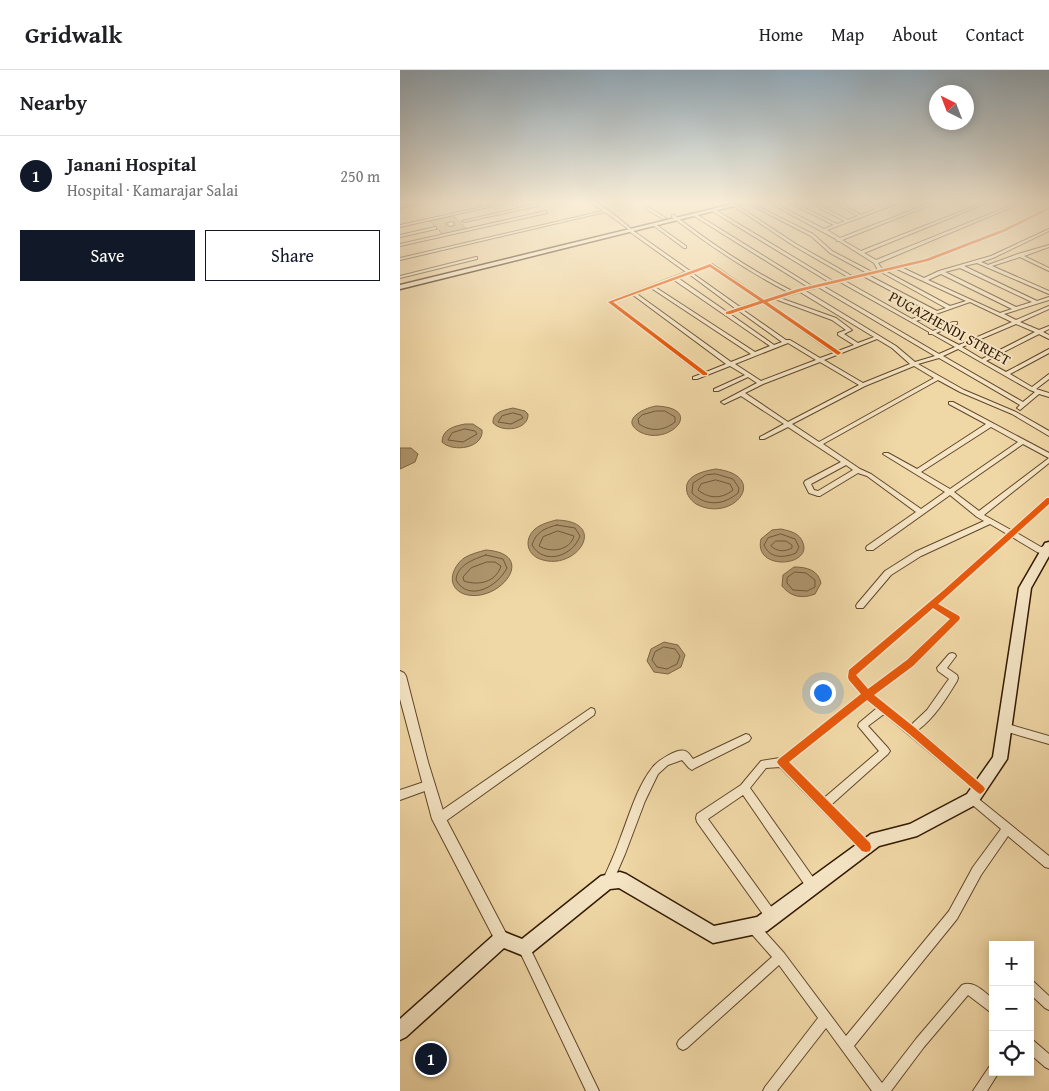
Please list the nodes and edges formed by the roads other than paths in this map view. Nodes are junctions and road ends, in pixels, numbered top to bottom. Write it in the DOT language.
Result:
graph roads {
  1 [pos="440,250"];
  2 [pos="534,250"];
  3 [pos="548,250"];
  4 [pos="658,250"];
  5 [pos="718,250"];
  6 [pos="751,250"];
  7 [pos="779,250"];
  8 [pos="803,250"];
  9 [pos="828,250"];
  10 [pos="854,250"];
  11 [pos="868,250"];
  12 [pos="906,250"];
  13 [pos="954,250"];
  14 [pos="1005,250"];
  15 [pos="1037,250"];
  16 [pos="860,253"];
  17 [pos="1019,255"];
  18 [pos="476,258"];
  19 [pos="400,259"];
  20 [pos="876,262"];
  21 [pos="978,262"];
  22 [pos="960,266"];
  23 [pos="989,266"];
  24 [pos="899,268"];
  25 [pos="880,270"];
  26 [pos="1049,270"];
  27 [pos="431,272"];
  28 [pos="689,272"];
  29 [pos="941,272"];
  30 [pos="871,273"];
  31 [pos="864,275"];
  32 [pos="400,277"];
  33 [pos="674,278"];
  34 [pos="852,278"];
  35 [pos="926,279"];
  36 [pos="840,280"];
  37 [pos="832,282"];
  38 [pos="400,283"];
  39 [pos="652,286"];
  40 [pos="820,286"];
  41 [pos="400,287"];
  42 [pos="813,288"];
  43 [pos="800,290"];
  44 [pos="791,292"];
  45 [pos="1049,293"];
  46 [pos="633,294"];
  47 [pos="776,298"];
  48 [pos="1049,298"];
  49 [pos="969,301"];
  50 [pos="765,302"];
  51 [pos="1036,302"];
  52 [pos="950,308"];
  53 [pos="1049,308"];
  54 [pos="1016,309"];
  55 [pos="740,310"];
  56 [pos="935,312"];
  57 [pos="728,314"];
  58 [pos="1000,314"];
  59 [pos="912,321"];
  60 [pos="1015,322"];
  61 [pos="955,323"];
  62 [pos="1049,326"];
  63 [pos="1038,332"];
  64 [pos="931,333"];
  65 [pos="878,337"];
  66 [pos="1049,337"];
  67 [pos="784,341"];
  68 [pos="858,345"];
  69 [pos="773,346"];
  70 [pos="958,346"];
  71 [pos="1049,351"];
  72 [pos="838,352"];
  73 [pos="754,354"];
  74 [pos="939,356"];
  75 [pos="817,360"];
  76 [pos="984,360"];
  77 [pos="729,363"];
  78 [pos="914,364"];
  79 [pos="706,374"];
  80 [pos="1006,374"];
  81 [pos="747,376"];
  82 [pos="1049,376"];
  83 [pos="695,378"];
  84 [pos="939,378"];
  85 [pos="760,383"];
  86 [pos="862,385"];
  87 [pos="1032,388"];
  88 [pos="716,390"];
  89 [pos="1039,392"];
  90 [pos="742,394"];
  91 [pos="1049,395"];
  92 [pos="724,402"];
  93 [pos="951,402"];
  94 [pos="1023,405"];
  95 [pos="1014,413"];
  96 [pos="991,424"];
  97 [pos="788,425"];
  98 [pos="1049,434"];
  99 [pos="762,438"];
  100 [pos="1023,441"];
  101 [pos="819,444"];
  102 [pos="886,454"];
  103 [pos="1049,456"];
  104 [pos="1049,460"];
  105 [pos="846,462"];
  106 [pos="858,470"];
  107 [pos="917,472"];
  108 [pos="950,492"];
  109 [pos="1049,500"];
  110 [pos="921,512"];
  111 [pos="978,515"];
  112 [pos="989,522"];
  113 [pos="1012,532"];
  114 [pos="1049,547"];
  115 [pos="870,548"];
  116 [pos="932,604"];
  117 [pos="860,606"];
  118 [pos="952,656"];
  119 [pos="400,676"];
  120 [pos="867,695"];
  121 [pos="884,708"];
  122 [pos="591,712"];
  123 [pos="1004,727"];
  124 [pos="911,730"];
  125 [pos="746,738"];
  126 [pos="1049,740"];
  127 [pos="782,762"];
  128 [pos="430,785"];
  129 [pos="744,788"];
  130 [pos="976,794"];
  131 [pos="400,795"];
  132 [pos="825,804"];
  133 [pos="439,819"];
  134 [pos="1007,828"];
  135 [pos="866,847"];
  136 [pos="1049,863"];
  137 [pos="607,882"];
  138 [pos="813,887"];
  139 [pos="772,916"];
  140 [pos="753,927"];
  141 [pos="502,939"];
  142 [pos="524,948"];
  143 [pos="780,957"];
  144 [pos="1034,990"];
  145 [pos="989,1004"];
  146 [pos="1049,1004"];
  147 [pos="825,1019"];
  148 [pos="400,1031"];
  149 [pos="683,1044"];
  150 [pos="846,1046"];
  151 [pos="1034,1049"];
  152 [pos="1049,1063"];
  153 [pos="990,1076"];
  154 [pos="593,1091"];
  155 [pos="769,1091"];
  156 [pos="882,1091"];
  157 [pos="979,1091"];
  1 -- 19 [label="street"];
  2 -- 27 [label="main road"];
  3 -- 41 [label="main road"];
  4 -- 28 [label="street"];
  5 -- 44 [label="street"];
  6 -- 42 [label="street"];
  7 -- 37 [label="street"];
  8 -- 34 [label="street"];
  9 -- 30 [label="street"];
  10 -- 16 [label="street"];
  11 -- 16 [label="street"];
  12 -- 20 [label="street"];
  13 -- 24 [label="street"];
  14 -- 21 [label="street"];
  15 -- 17 [label="street"];
  16 -- 20 [label="street"];
  17 -- 23 [label="street"];
  17 -- 26 [label="street"];
  18 -- 27 [label="street"];
  20 -- 25 [label="street"];
  21 -- 22 [label="street"];
  21 -- 23 [label="street"];
  22 -- 29 [label="street"];
  22 -- 51 [label="street"];
  23 -- 45 [label="street"];
  24 -- 25 [label="street"];
  24 -- 35 [label="street"];
  25 -- 30 [label="street"];
  25 -- 52 [label="street"];
  27 -- 32 [label="street"];
  27 -- 38 [label="main road"];
  28 -- 33 [label="street"];
  28 -- 50 [label="street"];
  28 -- 55 [label="street"];
  29 -- 35 [label="street"];
  29 -- 54 [label="street"];
  30 -- 31 [label="street"];
  31 -- 34 [label="street"];
  31 -- 56 [label="street"];
  33 -- 39 [label="street"];
  33 -- 57 [label="street"];
  34 -- 36 [label="street"];
  35 -- 49 [label="street"];
  36 -- 37 [label="street"];
  36 -- 59 [label="street, PUGAZHENDI STREET"];
  37 -- 40 [label="street"];
  39 -- 46 [label="street"];
  39 -- 73 [label="street"];
  40 -- 42 [label="street"];
  40 -- 74 [label="street"];
  42 -- 43 [label="street"];
  43 -- 44 [label="street"];
  43 -- 65 [label="street"];
  44 -- 47 [label="street"];
  46 -- 77 [label="street"];
  46 -- 79 [label="street"];
  47 -- 50 [label="street"];
  47 -- 68 [label="street"];
  48 -- 51 [label="street"];
  49 -- 52 [label="street"];
  49 -- 58 [label="street"];
  50 -- 55 [label="street"];
  50 -- 72 [label="street"];
  51 -- 54 [label="street"];
  52 -- 56 [label="street"];
  53 -- 60 [label="street"];
  54 -- 58 [label="street"];
  55 -- 57 [label="street"];
  55 -- 67 [label="street"];
  56 -- 59 [label="street"];
  57 -- 69 [label="street"];
  58 -- 60 [label="street"];
  59 -- 64 [label="street, PUGAZHENDI STREET"];
  60 -- 63 [label="street"];
  60 -- 70 [label="street"];
  61 -- 64 [label="street"];
  62 -- 63 [label="street"];
  63 -- 66 [label="street"];
  63 -- 76 [label="street"];
  64 -- 70 [label="street, PUGAZHENDI STREET"];
  65 -- 68 [label="street"];
  65 -- 78 [label="street"];
  67 -- 69 [label="street"];
  67 -- 75 [label="street"];
  68 -- 72 [label="street"];
  69 -- 73 [label="street"];
  70 -- 74 [label="street"];
  70 -- 76 [label="street, PUGAZHENDI STREET"];
  71 -- 80 [label="street"];
  72 -- 75 [label="street"];
  73 -- 77 [label="street"];
  74 -- 78 [label="street"];
  74 -- 94 [label="street"];
  75 -- 85 [label="street"];
  75 -- 86 [label="street"];
  76 -- 80 [label="street, PUGAZHENDI STREET"];
  77 -- 79 [label="street"];
  77 -- 81 [label="street"];
  78 -- 84 [label="street"];
  78 -- 86 [label="street"];
  79 -- 83 [label="street"];
  80 -- 87 [label="street, PUGAZHENDI STREET"];
  81 -- 85 [label="street"];
  81 -- 88 [label="street"];
  82 -- 87 [label="street"];
  84 -- 95 [label="street"];
  84 -- 101 [label="street"];
  85 -- 90 [label="street"];
  86 -- 97 [label="street"];
  87 -- 89 [label="street, PUGAZHENDI STREET"];
  89 -- 91 [label="street, PUGAZHENDI STREET"];
  89 -- 94 [label="street"];
  90 -- 92 [label="street"];
  90 -- 97 [label="street"];
  93 -- 96 [label="street"];
  94 -- 95 [label="street"];
  95 -- 98 [label="street"];
  96 -- 100 [label="street"];
  96 -- 107 [label="street"];
  97 -- 99 [label="street"];
  97 -- 101 [label="street"];
  100 -- 103 [label="street"];
  100 -- 108 [label="street"];
  101 -- 105 [label="street"];
  102 -- 107 [label="street"];
  104 -- 111 [label="street"];
  105 -- 106 [label="street"];
  105 -- 106 [label="street"];
  106 -- 110 [label="street"];
  107 -- 108 [label="street"];
  108 -- 110 [label="street"];
  108 -- 111 [label="street"];
  109 -- 113 [label="street"];
  110 -- 115 [label="street"];
  111 -- 112 [label="street"];
  112 -- 113 [label="street"];
  112 -- 117 [label="street"];
  113 -- 114 [label="street"];
  113 -- 116 [label="street"];
  114 -- 123 [label="main road"];
  116 -- 120 [label="street"];
  116 -- 120 [label="street"];
  118 -- 124 [label="street"];
  119 -- 128 [label="street"];
  120 -- 121 [label="street"];
  120 -- 127 [label="street"];
  121 -- 124 [label="street"];
  121 -- 132 [label="street"];
  122 -- 133 [label="street"];
  123 -- 126 [label="street"];
  123 -- 130 [label="main road"];
  124 -- 130 [label="street"];
  125 -- 137 [label="street"];
  127 -- 129 [label="street"];
  127 -- 132 [label="street"];
  128 -- 131 [label="street"];
  128 -- 133 [label="street"];
  129 -- 138 [label="street"];
  129 -- 139 [label="street"];
  130 -- 134 [label="street"];
  130 -- 135 [label="main road"];
  132 -- 135 [label="street"];
  133 -- 141 [label="street"];
  134 -- 136 [label="street"];
  134 -- 150 [label="street"];
  135 -- 138 [label="main road"];
  137 -- 140 [label="main road"];
  137 -- 142 [label="main road"];
  138 -- 139 [label="main road"];
  139 -- 140 [label="main road"];
  140 -- 143 [label="street"];
  141 -- 142 [label="main road"];
  141 -- 148 [label="main road"];
  142 -- 154 [label="street"];
  143 -- 147 [label="street"];
  143 -- 149 [label="street"];
  144 -- 146 [label="street"];
  145 -- 156 [label="street"];
  147 -- 150 [label="street"];
  147 -- 155 [label="street"];
  150 -- 156 [label="street"];
  151 -- 152 [label="street"];
  153 -- 157 [label="street"];
}
